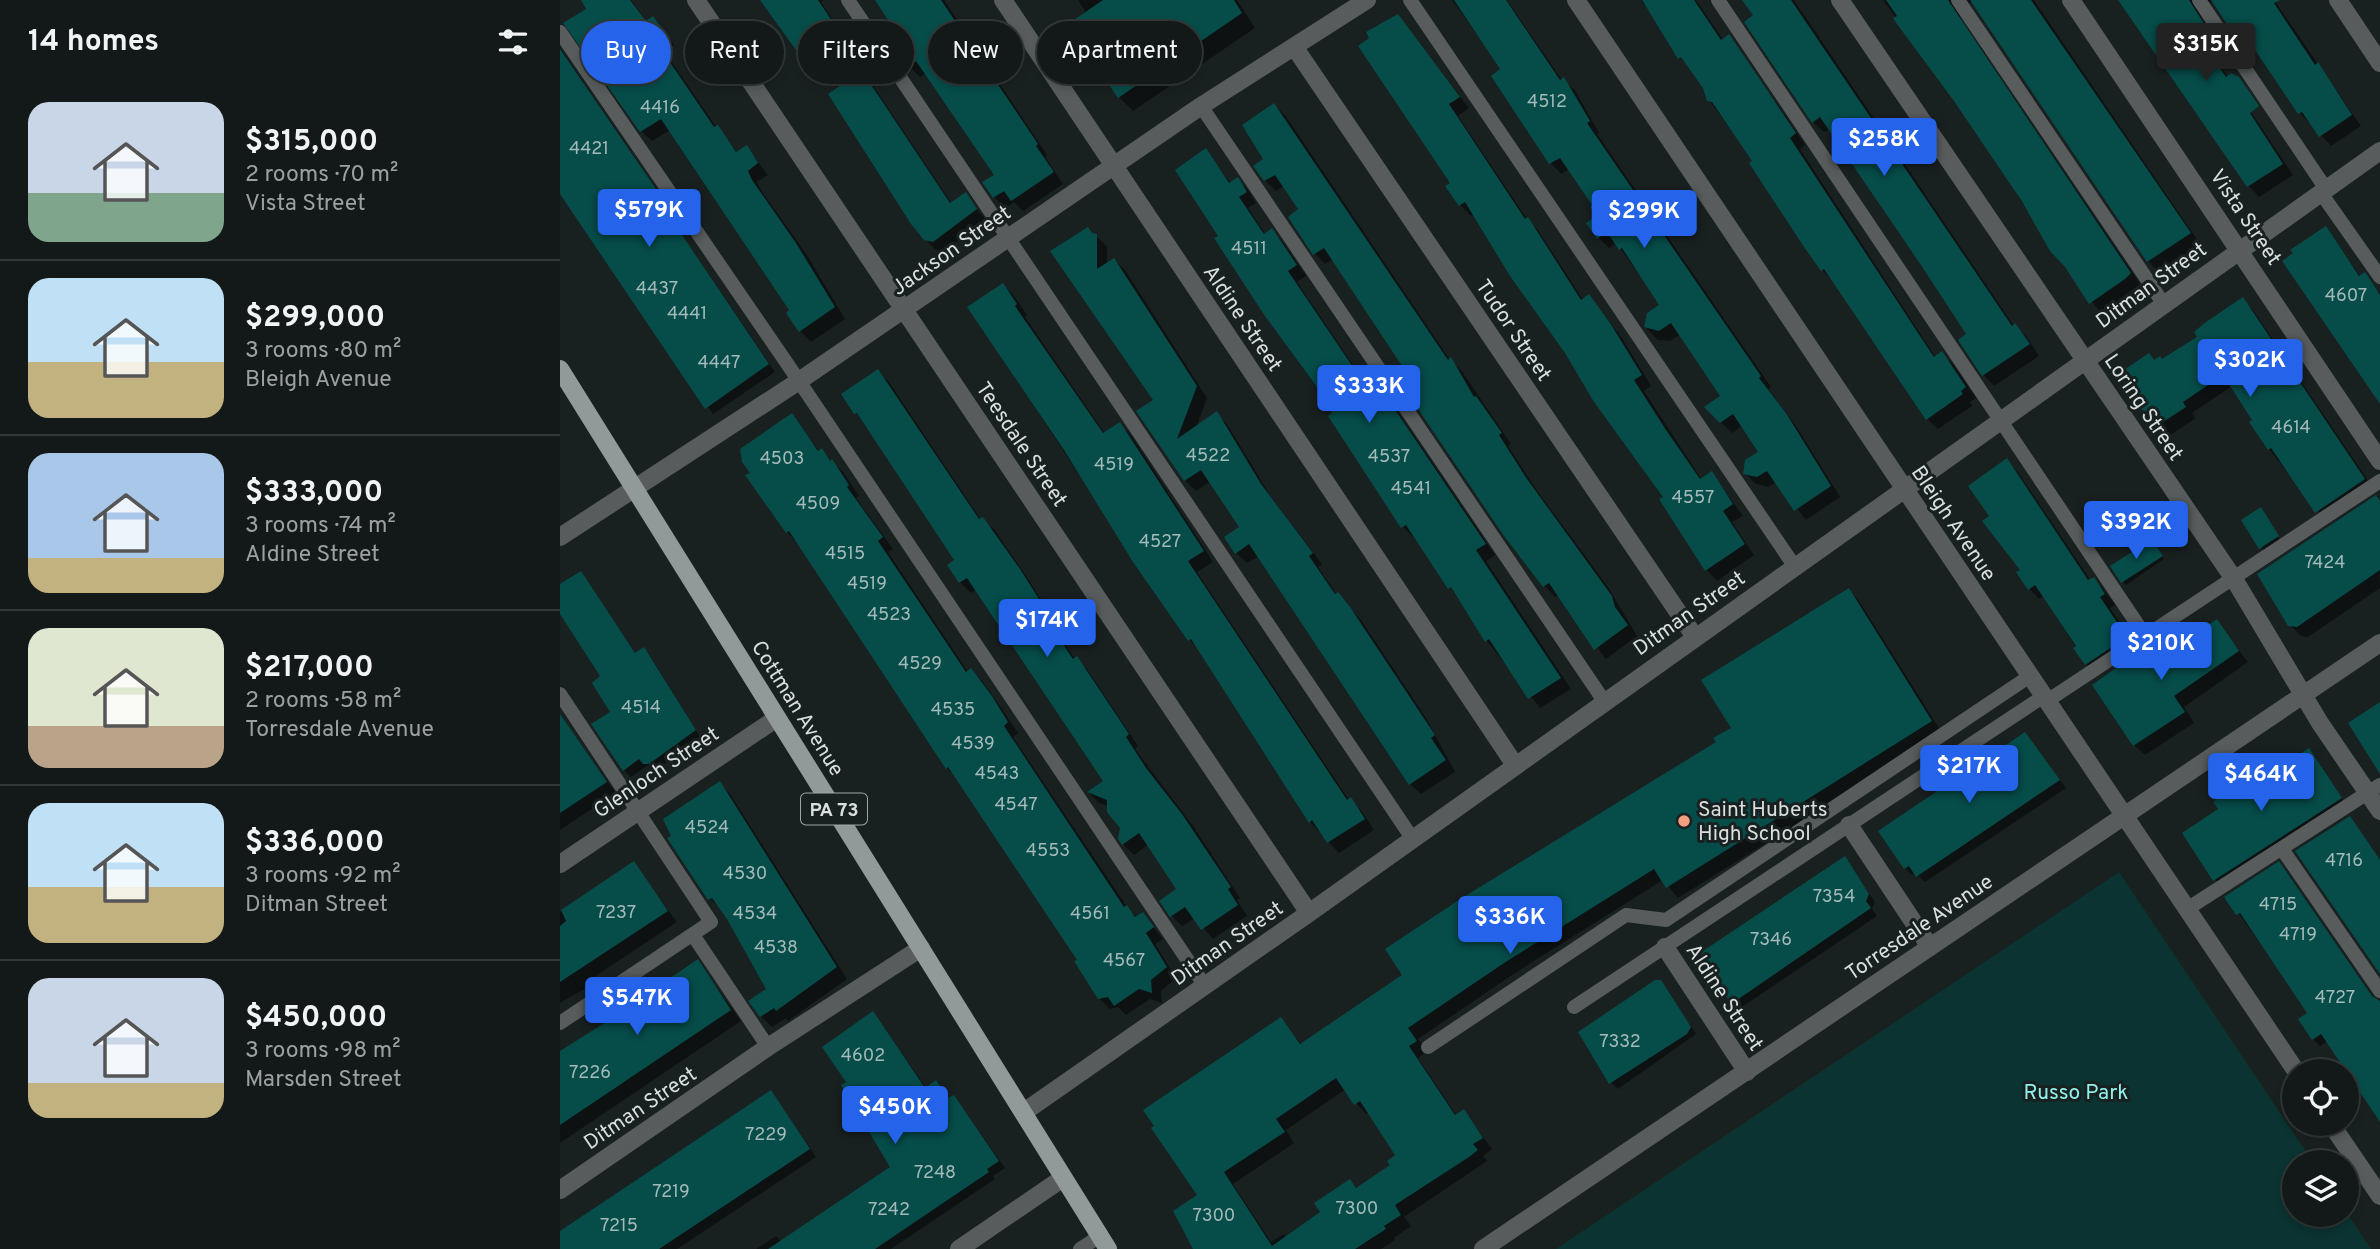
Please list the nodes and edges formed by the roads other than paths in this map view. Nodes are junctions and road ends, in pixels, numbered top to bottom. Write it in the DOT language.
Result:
graph roads {
  1 [pos="696,0"];
  2 [pos="848,0"];
  3 [pos="1003,0"];
  4 [pos="1367,0"];
  5 [pos="1410,0"];
  6 [pos="1576,0"];
  7 [pos="1718,0"];
  8 [pos="1840,0"];
  9 [pos="1958,0"];
  10 [pos="2071,0"];
  11 [pos="2199,0"];
  12 [pos="2338,0"];
  13 [pos="560,32"];
  14 [pos="1295,48"];
  15 [pos="2380,63"];
  16 [pos="1201,106"];
  17 [pos="2380,151"];
  18 [pos="1113,165"];
  19 [pos="2323,191"];
  20 [pos="1008,238"];
  21 [pos="2240,249"];
  22 [pos="2380,277"];
  23 [pos="2163,303"];
  24 [pos="905,310"];
  25 [pos="2085,361"];
  26 [pos="560,369"];
  27 [pos="799,381"];
  28 [pos="2000,420"];
  29 [pos="2380,461"];
  30 [pos="2380,481"];
  31 [pos="634,488"];
  32 [pos="1904,489"];
  33 [pos="560,537"];
  34 [pos="1795,567"];
  35 [pos="2234,579"];
  36 [pos="1695,637"];
  37 [pos="2146,637"];
  38 [pos="2380,643"];
  39 [pos="2029,676"];
  40 [pos="2303,694"];
  41 [pos="2045,699"];
  42 [pos="562,700"];
  43 [pos="1604,701"];
  44 [pos="777,718"];
  45 [pos="1516,765"];
  46 [pos="2374,789"];
  47 [pos="637,811"];
  48 [pos="2380,811"];
  49 [pos="2124,815"];
  50 [pos="1849,825"];
  51 [pos="1412,838"];
  52 [pos="2282,849"];
  53 [pos="560,864"];
  54 [pos="2187,909"];
  55 [pos="1309,913"];
  56 [pos="693,935"];
  57 [pos="1665,947"];
  58 [pos="1930,947"];
  59 [pos="921,948"];
  60 [pos="1205,986"];
  61 [pos="2380,991"];
  62 [pos="1574,1007"];
  63 [pos="560,1023"];
  64 [pos="768,1047"];
  65 [pos="1428,1047"];
  66 [pos="2288,1059"];
  67 [pos="1747,1072"];
  68 [pos="1024,1112"];
  69 [pos="2339,1136"];
  70 [pos="1063,1178"];
  71 [pos="560,1190"];
  72 [pos="2380,1196"];
  73 [pos="1104,1242"];
  74 [pos="959,1249"];
  75 [pos="1080,1249"];
  76 [pos="1483,1249"];
  1 -- 24 [label="street, Teesdale Street"];
  2 -- 20 [label="lane"];
  3 -- 18 [label="street, Aldine Street"];
  4 -- 14 [label="street, Jackson Street"];
  5 -- 34 [label="lane"];
  6 -- 32 [label="street, Bleigh Avenue"];
  7 -- 28 [label="lane"];
  8 -- 25 [label="street, Loring Street"];
  9 -- 23 [label="lane"];
  10 -- 21 [label="street, Vista Street"];
  11 -- 19 [label="lane"];
  12 -- 15 [label="street"];
  13 -- 27 [label="lane"];
  14 -- 16 [label="street, Jackson Street"];
  14 -- 36 [label="street, Tudor Street"];
  16 -- 18 [label="street, Jackson Street"];
  16 -- 43 [label="lane"];
  17 -- 19 [label="street, Ditman Street"];
  18 -- 20 [label="street, Jackson Street"];
  18 -- 45 [label="street, Aldine Street"];
  19 -- 21 [label="street, Ditman Street"];
  19 -- 22 [label="lane"];
  20 -- 24 [label="street, Jackson Street"];
  20 -- 51 [label="lane"];
  21 -- 23 [label="street, Ditman Street"];
  21 -- 29 [label="street, Vista Street"];
  23 -- 25 [label="street, Ditman Street"];
  24 -- 27 [label="street, Jackson Street"];
  24 -- 55 [label="street, Teesdale Street"];
  25 -- 28 [label="street, Ditman Street"];
  25 -- 35 [label="street, Loring Street"];
  26 -- 31 [label="main road, Cottman Avenue / PA 73"];
  27 -- 31 [label="street, Jackson Street"];
  27 -- 60 [label="lane"];
  28 -- 32 [label="street, Ditman Street"];
  28 -- 37 [label="lane"];
  30 -- 35 [label="lane"];
  31 -- 33 [label="street, Jackson Street"];
  31 -- 44 [label="main road, Cottman Avenue / PA 73"];
  32 -- 34 [label="street, Ditman Street"];
  32 -- 39 [label="street, Bleigh Avenue"];
  34 -- 36 [label="street, Ditman Street"];
  35 -- 37 [label="lane"];
  35 -- 40 [label="street, Loring Street"];
  36 -- 43 [label="street, Ditman Street"];
  37 -- 41 [label="lane"];
  38 -- 40 [label="street, Torresdale Avenue"];
  39 -- 41 [label="street, Bleigh Avenue"];
  39 -- 65 [label="lane"];
  40 -- 46 [label="street, Loring Street"];
  40 -- 49 [label="street, Torresdale Avenue"];
  41 -- 49 [label="street, Bleigh Avenue"];
  41 -- 50 [label="lane"];
  42 -- 47 [label="lane"];
  43 -- 45 [label="street, Ditman Street"];
  44 -- 47 [label="street, Glenloch Street"];
  44 -- 59 [label="main road, Cottman Avenue / PA 73"];
  45 -- 51 [label="street, Ditman Street"];
  46 -- 48 [label="street, Loring Street"];
  46 -- 52 [label="lane"];
  47 -- 53 [label="street, Glenloch Street"];
  47 -- 56 [label="lane"];
  49 -- 54 [label="street, Bleigh Avenue"];
  49 -- 58 [label="street, Torresdale Avenue"];
  50 -- 57 [label="lane"];
  50 -- 58 [label="street"];
  51 -- 55 [label="street, Ditman Street"];
  52 -- 54 [label="lane"];
  52 -- 61 [label="lane"];
  54 -- 66 [label="street, Bleigh Avenue"];
  55 -- 60 [label="street, Ditman Street"];
  56 -- 63 [label="lane"];
  56 -- 64 [label="lane"];
  57 -- 62 [label="lane"];
  57 -- 67 [label="street, Aldine Street"];
  58 -- 67 [label="street, Torresdale Avenue"];
  59 -- 64 [label="street, Ditman Street"];
  59 -- 68 [label="main road, Cottman Avenue / PA 73"];
  60 -- 68 [label="street, Ditman Street"];
  64 -- 71 [label="street, Ditman Street"];
  67 -- 76 [label="street, Torresdale Avenue"];
  68 -- 70 [label="main road, Cottman Avenue / PA 73"];
  69 -- 72 [label="street"];
  70 -- 73 [label="main road, Cottman Avenue / PA 73"];
  70 -- 74 [label="street"];
  73 -- 75 [label="lane"];
}
